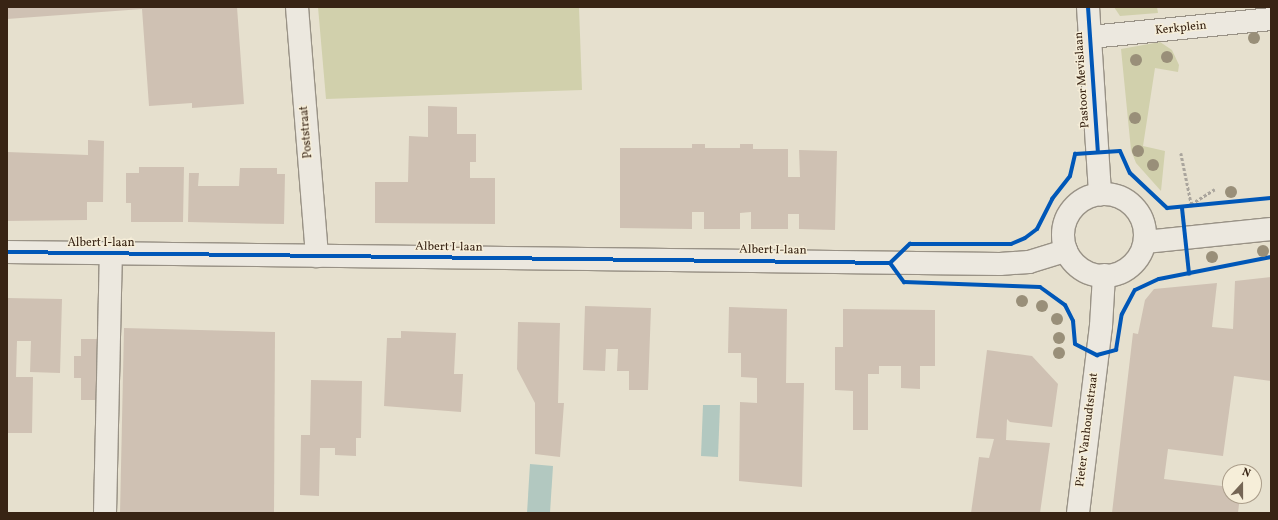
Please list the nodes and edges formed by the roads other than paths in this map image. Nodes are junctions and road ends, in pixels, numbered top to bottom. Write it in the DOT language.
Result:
graph roads {
  1 [pos="297,7"];
  2 [pos="1088,7"];
  3 [pos="1271,19"];
  4 [pos="1091,37"];
  5 [pos="1100,194"];
  6 [pos="1271,229"];
  7 [pos="1145,242"];
  8 [pos="7,252"];
  9 [pos="1066,252"];
  10 [pos="111,255"];
  11 [pos="317,256"];
  12 [pos="1104,275"];
  13 [pos="105,513"];
  14 [pos="1078,513"];
  1 -- 11 [label="street, Poststraat"];
  2 -- 4 [label="street, Pastoor Mevislaan"];
  3 -- 4 [label="street, Kerkplein"];
  4 -- 5 [label="street, Pastoor Mevislaan"];
  5 -- 7 [label="street"];
  5 -- 9 [label="street"];
  6 -- 7 [label="street"];
  7 -- 12 [label="street"];
  8 -- 10 [label="street, Albert I-laan"];
  9 -- 11 [label="street, Albert I-laan"];
  9 -- 12 [label="street"];
  10 -- 11 [label="street, Albert I-laan"];
  10 -- 13 [label="street"];
  12 -- 14 [label="street, Pieter Vanhoudtstraat"];
}
